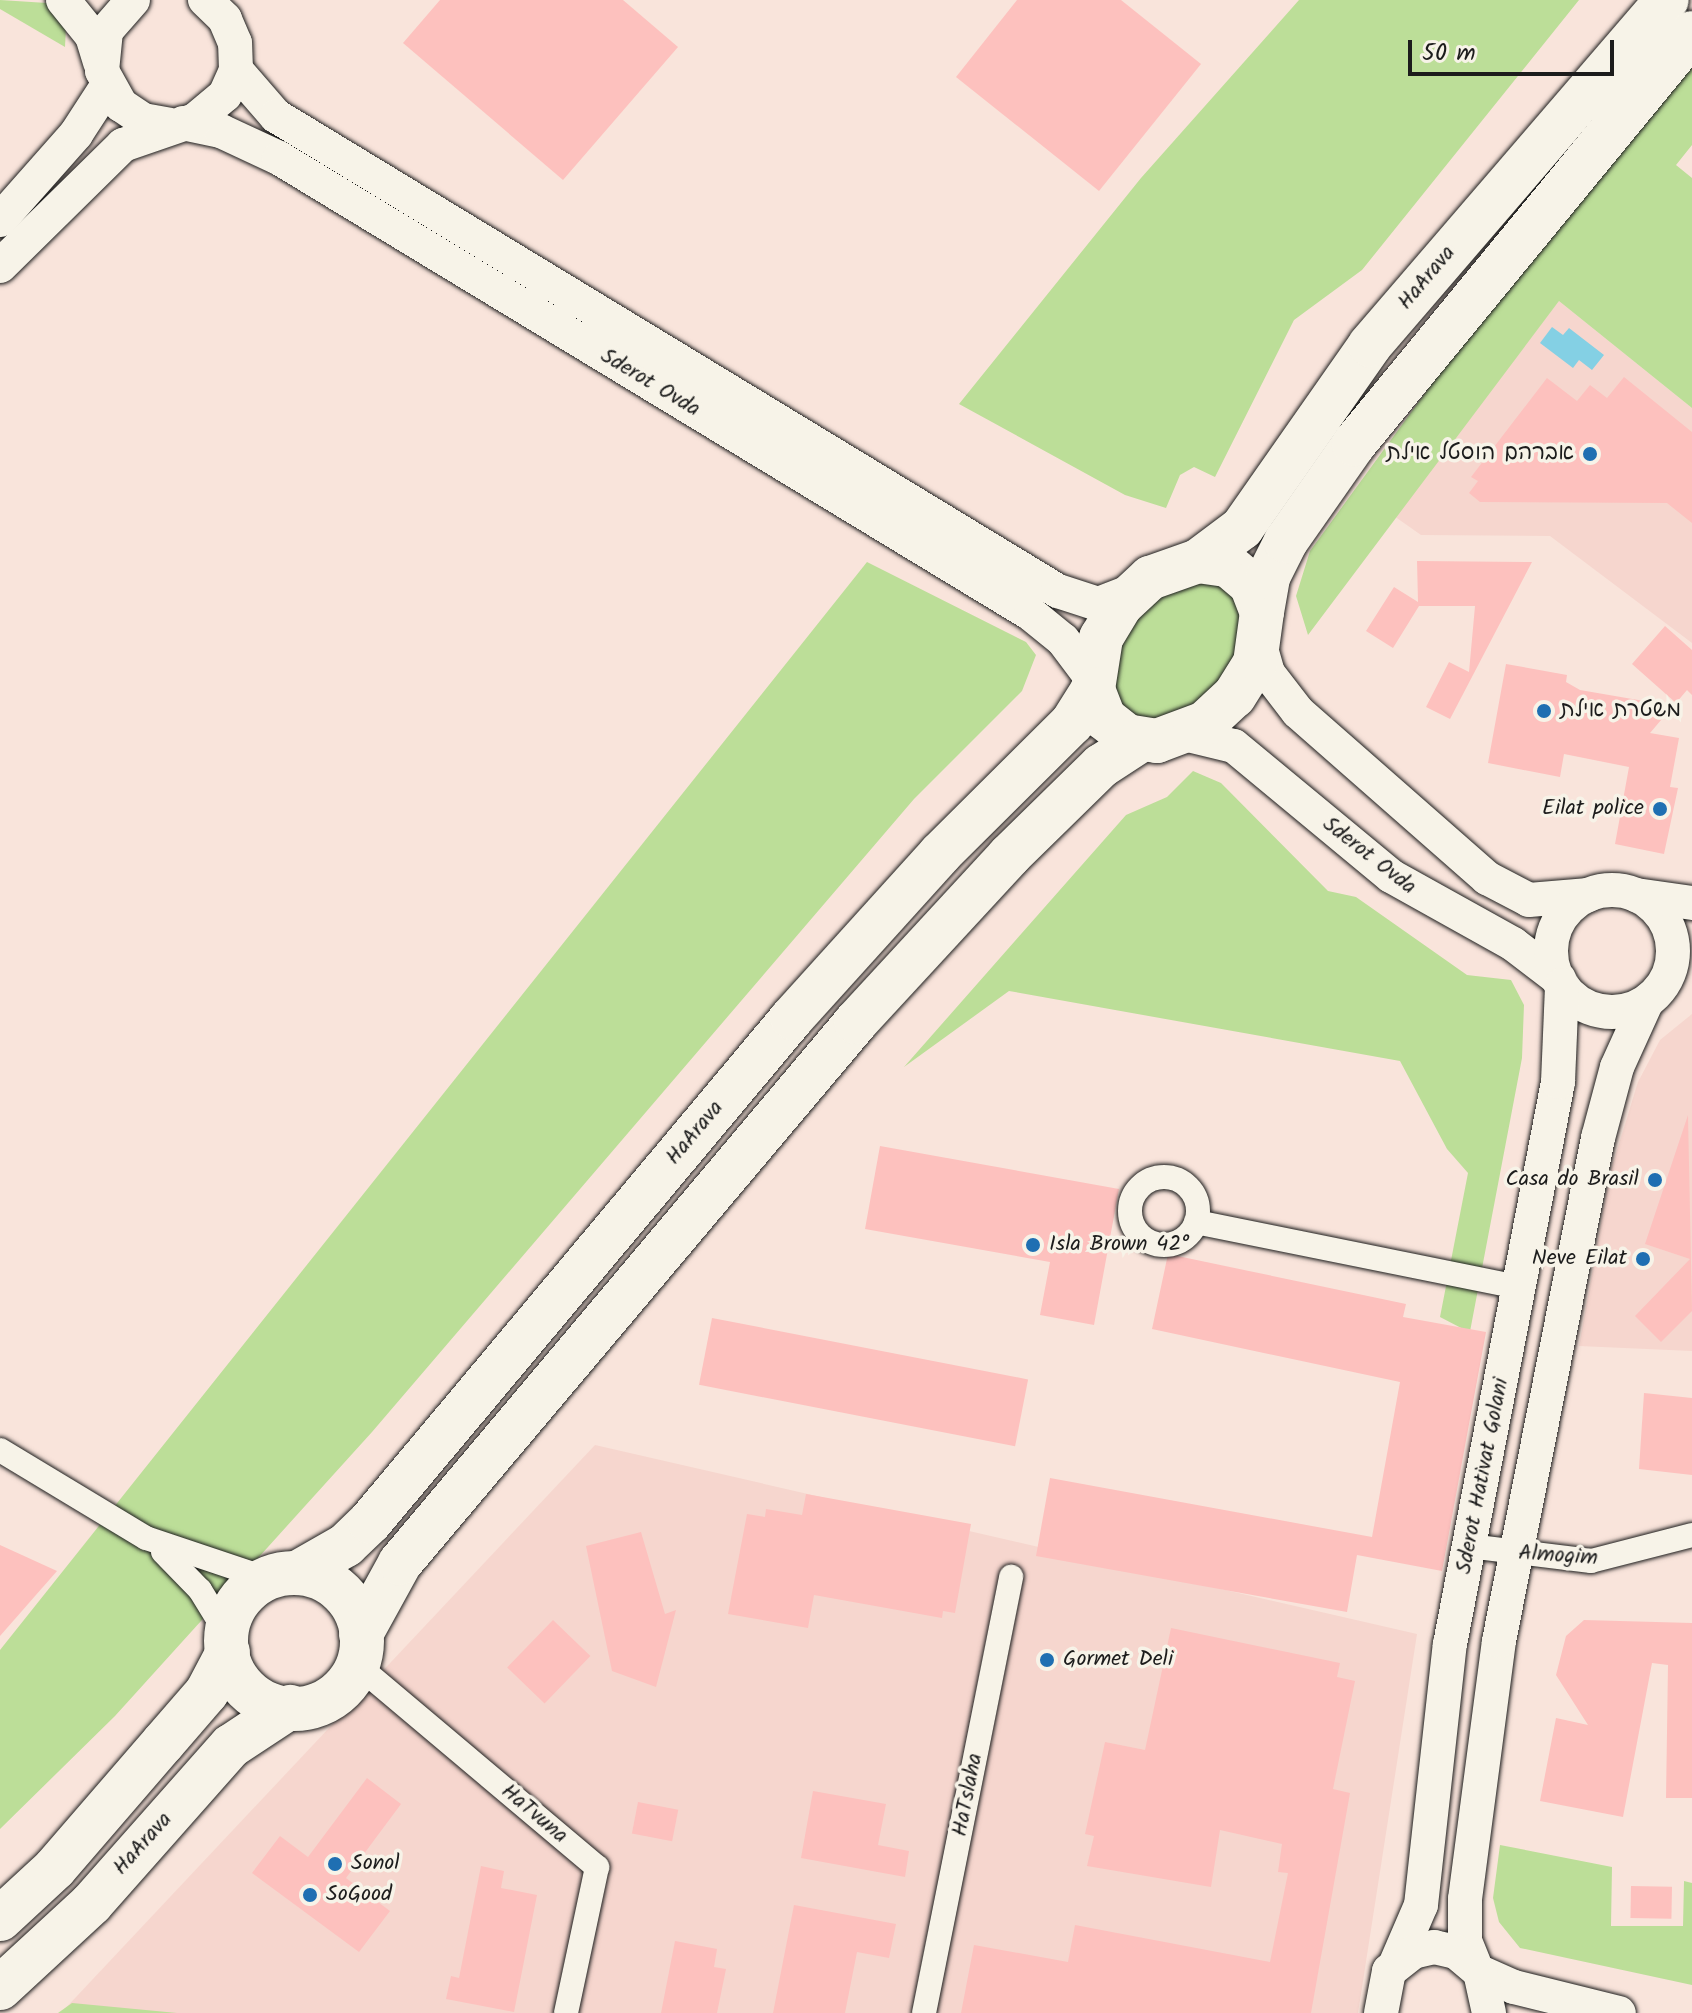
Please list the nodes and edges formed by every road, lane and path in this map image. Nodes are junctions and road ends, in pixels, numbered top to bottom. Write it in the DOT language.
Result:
graph roads {
  1 [pos="63,0"];
  2 [pos="133,0"];
  3 [pos="205,0"];
  4 [pos="246,0"];
  5 [pos="1667,0"];
  6 [pos="1692,33"];
  7 [pos="235,54"];
  8 [pos="105,76"];
  9 [pos="176,124"];
  10 [pos="0,220"];
  11 [pos="0,266"];
  12 [pos="1198,561"];
  13 [pos="1135,590"];
  14 [pos="1261,629"];
  15 [pos="1093,685"];
  16 [pos="1184,734"];
  17 [pos="1141,740"];
  18 [pos="1589,895"];
  19 [pos="1636,895"];
  20 [pos="1692,903"];
  21 [pos="1692,973"];
  22 [pos="1560,982"];
  23 [pos="1651,998"];
  24 [pos="1196,1222"];
  25 [pos="1519,1287"];
  26 [pos="0,1450"];
  27 [pos="1692,1535"];
  28 [pos="146,1538"];
  29 [pos="1469,1546"];
  30 [pos="1516,1554"];
  31 [pos="283,1576"];
  32 [pos="1011,1577"];
  33 [pos="227,1643"];
  34 [pos="359,1650"];
  35 [pos="290,1707"];
  36 [pos="0,1919"];
  37 [pos="1396,1963"];
  38 [pos="1477,1968"];
  39 [pos="0,1988"];
  40 [pos="566,2013"];
  41 [pos="924,2013"];
  42 [pos="1381,2013"];
  43 [pos="1489,2013"];
  44 [pos="1619,2013"];
  1 -- 8 [label="street"];
  2 -- 8 [label="street"];
  3 -- 7 [label="street, Sderot Ovda"];
  4 -- 7 [label="street"];
  5 -- 12 [label="highway, HaArava"];
  6 -- 14 [label="highway, HaArava"];
  7 -- 9 [label="street"];
  7 -- 13 [label="street, Sderot Ovda"];
  8 -- 9 [label="street, Sderot Ovda"];
  8 -- 10 [label="street"];
  9 -- 11 [label="street"];
  9 -- 15 [label="street, Sderot Ovda"];
  12 -- 13 [label="highway"];
  12 -- 14 [label="highway"];
  13 -- 15 [label="highway"];
  14 -- 16 [label="highway"];
  14 -- 18 [label="street"];
  15 -- 17 [label="highway"];
  15 -- 31 [label="highway, HaArava"];
  16 -- 17 [label="highway"];
  16 -- 22 [label="street, Sderot Ovda"];
  17 -- 34 [label="highway"];
  18 -- 19 [label="street"];
  18 -- 22 [label="street"];
  19 -- 20 [label="street"];
  19 -- 23 [label="street"];
  21 -- 23 [label="street"];
  22 -- 23 [label="street"];
  22 -- 25 [label="street, Sderot Hativat Golani"];
  23 -- 30 [label="street"];
  24 -- 25 [label="street"];
  25 -- 29 [label="street, Sderot Hativat Golani"];
  26 -- 28 [label="street"];
  27 -- 30 [label="street, Almogim"];
  28 -- 31 [label="street"];
  28 -- 33 [label="street"];
  29 -- 30 [label="street, Almogim"];
  29 -- 37 [label="street, Sderot Hativat Golani"];
  30 -- 38 [label="street"];
  31 -- 33 [label="highway"];
  31 -- 34 [label="highway"];
  32 -- 41 [label="street, HaTslaha"];
  33 -- 35 [label="highway"];
  33 -- 36 [label="highway"];
  34 -- 35 [label="highway"];
  34 -- 40 [label="street, HaTvuna"];
  35 -- 39 [label="highway, HaArava"];
  37 -- 38 [label="street"];
  37 -- 42 [label="street, Sderot Hativat Golani"];
  38 -- 43 [label="street"];
  38 -- 44 [label="street"];
}
